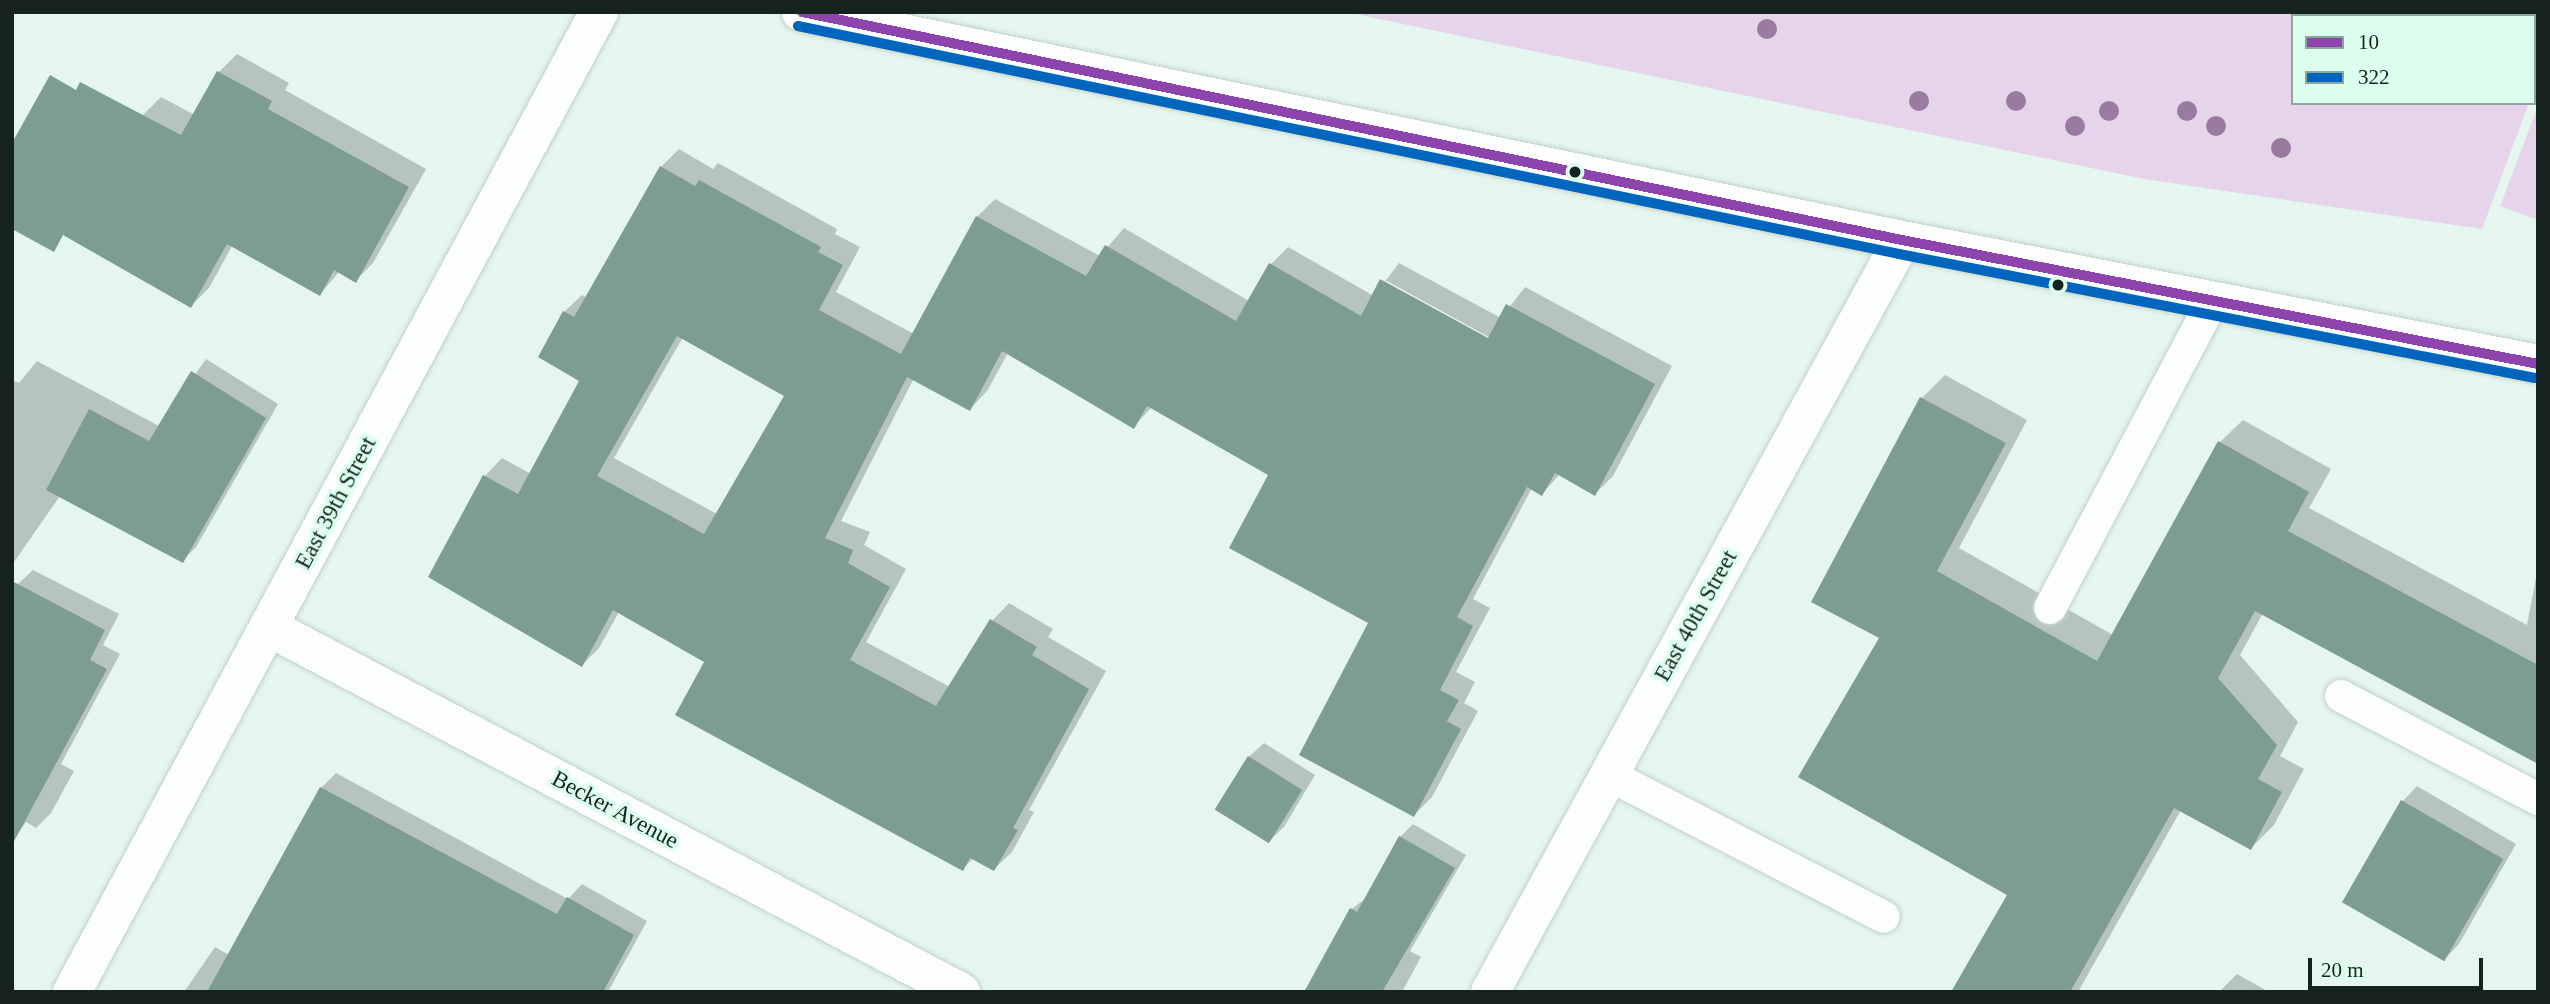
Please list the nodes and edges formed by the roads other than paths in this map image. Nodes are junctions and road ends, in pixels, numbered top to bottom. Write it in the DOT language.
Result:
graph roads {
  1 [pos="598,12"];
  2 [pos="801,12"];
  3 [pos="1902,240"];
  4 [pos="2213,300"];
  5 [pos="2538,364"];
  6 [pos="2050,608"];
  7 [pos="270,628"];
  8 [pos="2341,696"];
  9 [pos="1609,775"];
  10 [pos="2538,799"];
  11 [pos="1884,917"];
  12 [pos="72,992"];
  13 [pos="961,992"];
  14 [pos="1490,992"];
  1 -- 7 [label="street, East 39th Street"];
  2 -- 3 [label="street"];
  3 -- 4 [label="street"];
  3 -- 9 [label="street, East 40th Street"];
  4 -- 5 [label="street"];
  4 -- 6 [label="lane"];
  7 -- 12 [label="street, East 39th Street"];
  7 -- 13 [label="street, Becker Avenue"];
  8 -- 10 [label="lane"];
  9 -- 11 [label="lane"];
  9 -- 14 [label="street, East 40th Street"];
}
